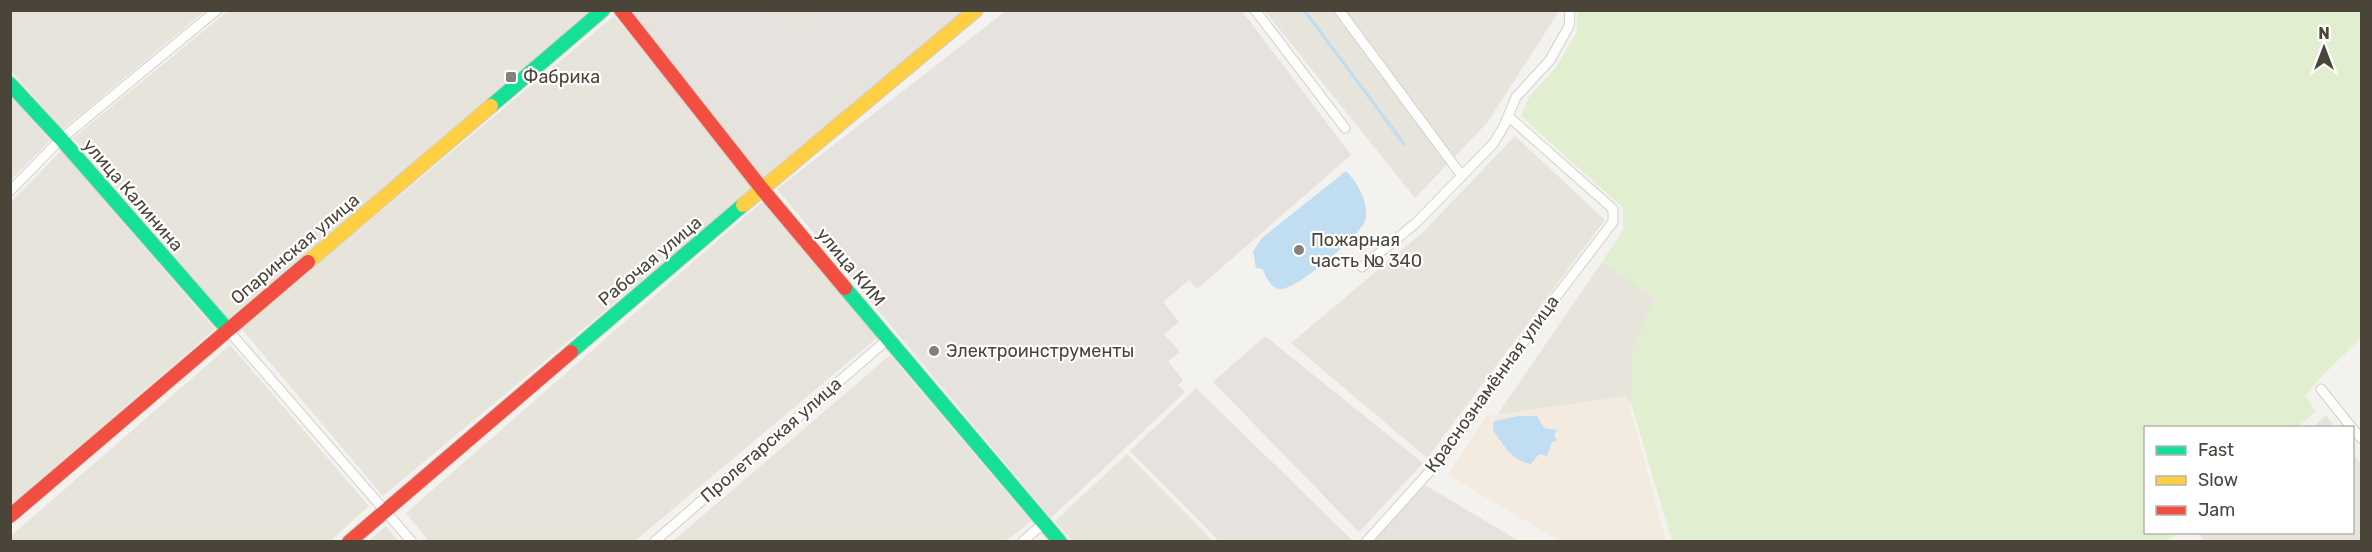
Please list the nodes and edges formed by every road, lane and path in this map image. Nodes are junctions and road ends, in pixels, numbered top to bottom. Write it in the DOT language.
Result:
graph roads {
  1 [pos="217,10"];
  2 [pos="603,10"];
  3 [pos="621,10"];
  4 [pos="976,10"];
  5 [pos="1255,10"];
  6 [pos="1339,10"];
  7 [pos="1570,11"];
  8 [pos="10,84"];
  9 [pos="1509,117"];
  10 [pos="1345,128"];
  11 [pos="61,139"];
  12 [pos="1462,176"];
  13 [pos="762,189"];
  14 [pos="10,191"];
  15 [pos="1362,267"];
  16 [pos="228,330"];
  17 [pos="888,339"];
  18 [pos="2321,389"];
  19 [pos="2350,426"];
  20 [pos="385,509"];
  21 [pos="10,516"];
  22 [pos="1044,523"];
  23 [pos="349,542"];
  24 [pos="412,542"];
  25 [pos="654,542"];
  26 [pos="1022,542"];
  27 [pos="1060,542"];
  28 [pos="1366,542"];
  1 -- 11 [label="street"];
  2 -- 16 [label="main road, Опаринская улица"];
  3 -- 13 [label="main road, улица КИМ"];
  4 -- 13 [label="main road, Рабочая улица"];
  5 -- 10 [label="street"];
  6 -- 12 [label="street"];
  7 -- 9 [label="street"];
  8 -- 11 [label="main road, улица Калинина"];
  9 -- 12 [label="street"];
  9 -- 28 [label="street, Краснознамённая улица"];
  11 -- 14 [label="street"];
  11 -- 16 [label="main road, улица Калинина"];
  12 -- 15 [label="street"];
  13 -- 17 [label="main road, улица КИМ"];
  13 -- 20 [label="main road, Рабочая улица"];
  16 -- 20 [label="street"];
  16 -- 21 [label="main road, Опаринская улица"];
  17 -- 22 [label="main road, улица КИМ"];
  17 -- 25 [label="street, Пролетарская улица"];
  18 -- 19 [label="street"];
  20 -- 23 [label="main road, Рабочая улица"];
  20 -- 24 [label="street"];
  22 -- 26 [label="street"];
  22 -- 27 [label="main road, улица КИМ"];
}
